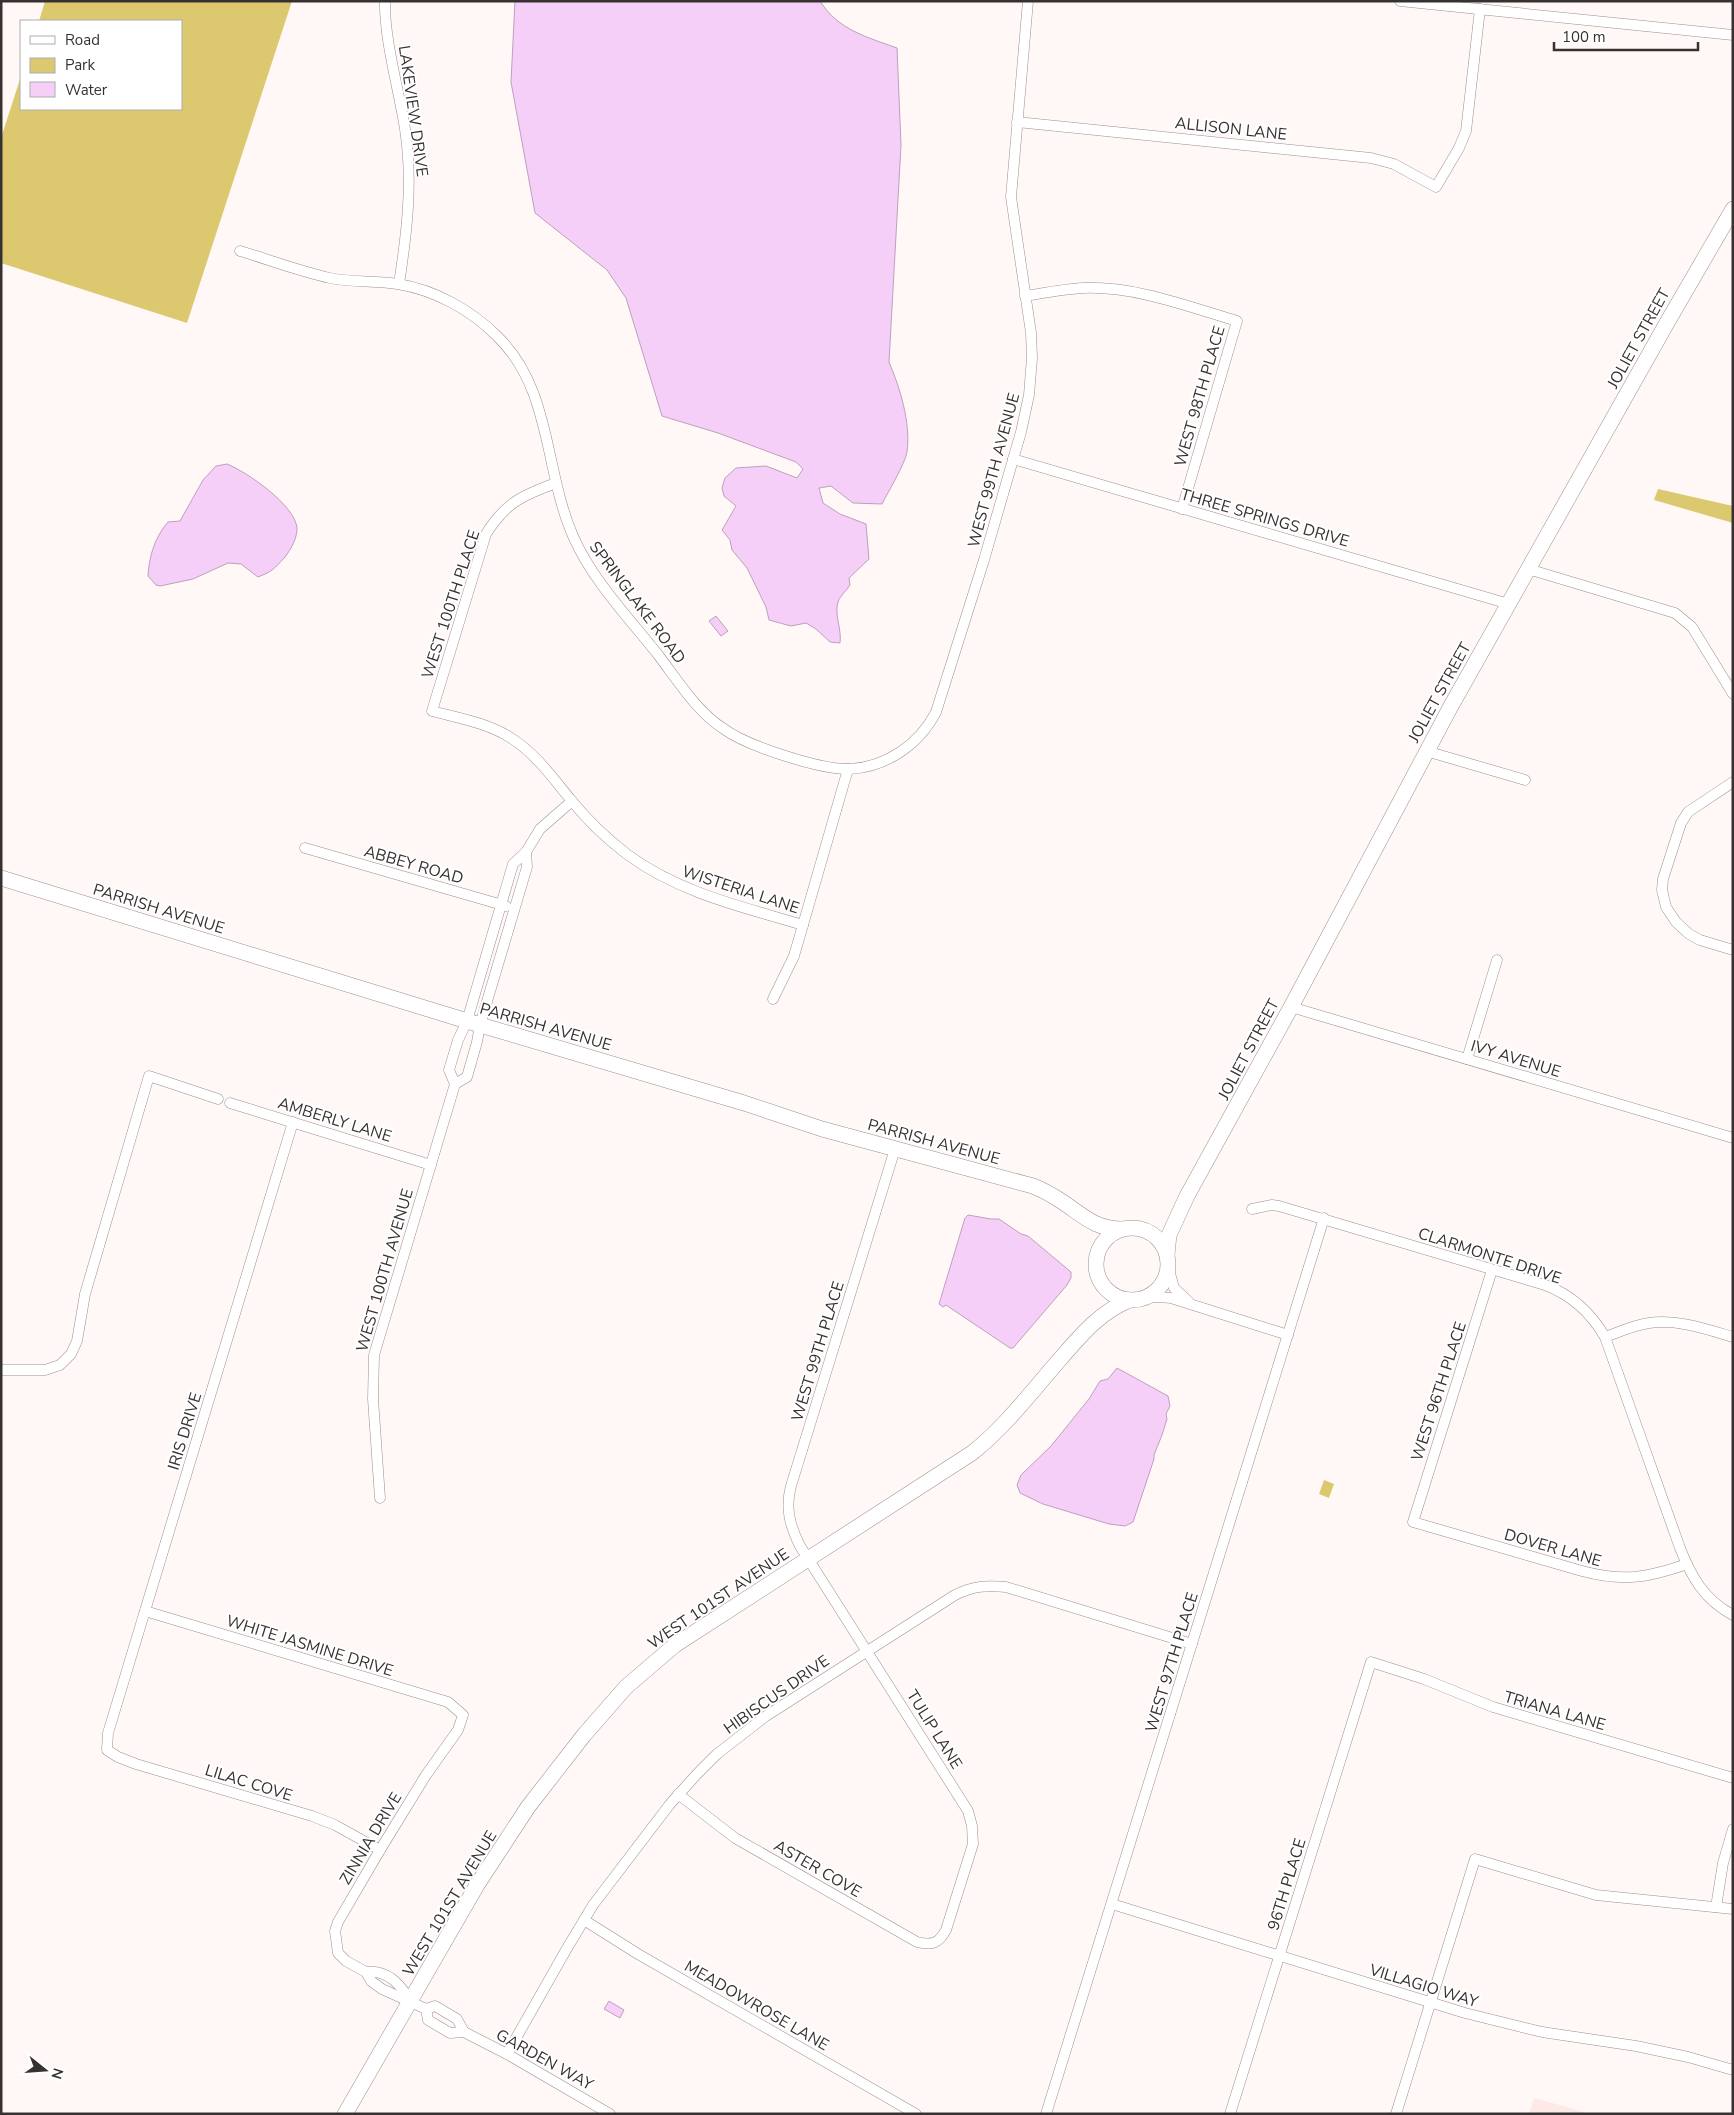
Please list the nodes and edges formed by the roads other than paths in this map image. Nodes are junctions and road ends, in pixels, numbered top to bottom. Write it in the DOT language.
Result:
graph roads {
  1 [pos="385,1"];
  2 [pos="1028,1"];
  3 [pos="1400,1"];
  4 [pos="1480,9"];
  5 [pos="1733,34"];
  6 [pos="1016,122"];
  7 [pos="1733,209"];
  8 [pos="240,251"];
  9 [pos="399,284"];
  10 [pos="1025,296"];
  11 [pos="1013,459"];
  12 [pos="556,483"];
  13 [pos="1182,509"];
  14 [pos="1528,569"];
  15 [pos="1509,604"];
  16 [pos="1733,694"];
  17 [pos="432,711"];
  18 [pos="1426,751"];
  19 [pos="848,769"];
  20 [pos="1525,780"];
  21 [pos="1733,782"];
  22 [pos="572,801"];
  23 [pos="305,848"];
  24 [pos="526,852"];
  25 [pos="1,878"];
  26 [pos="502,905"];
  27 [pos="515,909"];
  28 [pos="803,925"];
  29 [pos="1733,950"];
  30 [pos="1497,960"];
  31 [pos="773,999"];
  32 [pos="1291,1007"];
  33 [pos="473,1023"];
  34 [pos="1467,1059"];
  35 [pos="455,1084"];
  36 [pos="218,1099"];
  37 [pos="230,1103"];
  38 [pos="293,1122"];
  39 [pos="1733,1138"];
  40 [pos="895,1149"];
  41 [pos="430,1165"];
  42 [pos="1187,1196"];
  43 [pos="1252,1209"];
  44 [pos="1077,1212"];
  45 [pos="1324,1218"];
  46 [pos="1139,1228"];
  47 [pos="1122,1229"];
  48 [pos="1096,1259"];
  49 [pos="1168,1260"];
  50 [pos="1492,1270"];
  51 [pos="1099,1276"];
  52 [pos="1137,1299"];
  53 [pos="1192,1304"];
  54 [pos="1085,1330"];
  55 [pos="1288,1335"];
  56 [pos="1605,1337"];
  57 [pos="1733,1337"];
  58 [pos="1,1370"];
  59 [pos="380,1498"];
  60 [pos="1413,1522"];
  61 [pos="809,1560"];
  62 [pos="1686,1564"];
  63 [pos="145,1611"];
  64 [pos="1733,1615"];
  65 [pos="1192,1644"];
  66 [pos="867,1650"];
  67 [pos="1371,1662"];
  68 [pos="463,1715"];
  69 [pos="107,1750"];
  70 [pos="1733,1778"];
  71 [pos="678,1794"];
  72 [pos="1733,1829"];
  73 [pos="380,1850"];
  74 [pos="1112,1904"];
  75 [pos="1716,1907"];
  76 [pos="1733,1910"];
  77 [pos="584,1920"];
  78 [pos="946,1930"];
  79 [pos="1279,1956"];
  80 [pos="411,2001"];
  81 [pos="1431,2003"];
  82 [pos="426,2009"];
  83 [pos="464,2032"];
  84 [pos="507,2054"];
  85 [pos="1733,2070"];
  86 [pos="345,2114"];
  87 [pos="610,2114"];
  88 [pos="916,2114"];
  89 [pos="1046,2114"];
  90 [pos="1230,2114"];
  91 [pos="1396,2114"];
  1 -- 9 [label="street, LAKEVIEW DRIVE"];
  2 -- 6 [label="street, WEST 99TH AVENUE"];
  3 -- 4 [label="street"];
  4 -- 5 [label="street"];
  4 -- 6 [label="street, ALLISON LANE"];
  6 -- 10 [label="street, WEST 99TH AVENUE"];
  7 -- 14 [label="street, JOLIET STREET"];
  8 -- 9 [label="street, SPRINGLAKE ROAD"];
  9 -- 12 [label="street, SPRINGLAKE ROAD"];
  10 -- 11 [label="street, WEST 99TH AVENUE"];
  10 -- 13 [label="street, WEST 98TH PLACE"];
  11 -- 13 [label="street, THREE SPRINGS DRIVE"];
  11 -- 19 [label="street, WEST 99TH AVENUE"];
  12 -- 17 [label="street, WEST 100TH PLACE"];
  12 -- 19 [label="street, SPRINGLAKE ROAD"];
  13 -- 15 [label="street, THREE SPRINGS DRIVE"];
  14 -- 15 [label="street, JOLIET STREET"];
  14 -- 16 [label="street"];
  15 -- 18 [label="street, JOLIET STREET"];
  17 -- 22 [label="street, WISTERIA LANE"];
  18 -- 20 [label="street"];
  18 -- 32 [label="street, JOLIET STREET"];
  19 -- 28 [label="street"];
  21 -- 29 [label="street"];
  22 -- 24 [label="street, WEST 100TH AVENUE"];
  22 -- 28 [label="street, WISTERIA LANE"];
  23 -- 26 [label="street, ABBEY ROAD"];
  24 -- 26 [label="street, WEST 100TH AVENUE"];
  24 -- 27 [label="street, WEST 100TH AVENUE"];
  25 -- 33 [label="street, PARRISH AVENUE"];
  26 -- 27 [label="street, ABBEY ROAD"];
  26 -- 33 [label="street, WEST 100TH AVENUE"];
  27 -- 33 [label="street, WEST 100TH AVENUE"];
  28 -- 31 [label="street"];
  30 -- 34 [label="street"];
  32 -- 34 [label="street, IVY AVENUE"];
  32 -- 42 [label="street, JOLIET STREET"];
  33 -- 35 [label="street, WEST 100TH AVENUE"];
  33 -- 35 [label="street, WEST 100TH AVENUE"];
  33 -- 40 [label="street, PARRISH AVENUE"];
  34 -- 39 [label="street, IVY AVENUE"];
  35 -- 41 [label="street, WEST 100TH AVENUE"];
  36 -- 58 [label="street"];
  37 -- 38 [label="street, AMBERLY LANE"];
  38 -- 41 [label="street, AMBERLY LANE"];
  38 -- 63 [label="street, IRIS DRIVE"];
  40 -- 44 [label="street, PARRISH AVENUE"];
  40 -- 61 [label="street, WEST 99TH PLACE"];
  41 -- 59 [label="street, WEST 100TH AVENUE"];
  42 -- 46 [label="street, JOLIET STREET"];
  42 -- 49 [label="street, JOLIET STREET"];
  43 -- 45 [label="street, CLARMONTE DRIVE"];
  44 -- 47 [label="street, PARRISH AVENUE"];
  44 -- 48 [label="street, PARRISH AVENUE"];
  45 -- 50 [label="street, CLARMONTE DRIVE"];
  45 -- 55 [label="street, WEST 97TH PLACE"];
  46 -- 47 [label="street, PARRISH AVENUE"];
  46 -- 49 [label="street"];
  47 -- 48 [label="street"];
  48 -- 51 [label="street, PARRISH AVENUE"];
  49 -- 52 [label="street"];
  49 -- 53 [label="street"];
  50 -- 56 [label="street, CLARMONTE DRIVE"];
  50 -- 60 [label="street, WEST 96TH PLACE"];
  51 -- 52 [label="street, PARRISH AVENUE"];
  51 -- 54 [label="street, WEST 101ST AVENUE"];
  52 -- 53 [label="street"];
  52 -- 54 [label="street, WEST 101ST AVENUE"];
  53 -- 55 [label="street"];
  54 -- 61 [label="street, WEST 101ST AVENUE"];
  55 -- 65 [label="street, WEST 97TH PLACE"];
  56 -- 57 [label="street"];
  56 -- 62 [label="street, CLARMONTE DRIVE"];
  60 -- 62 [label="street, DOVER LANE"];
  61 -- 66 [label="street, TULIP LANE"];
  61 -- 80 [label="street, WEST 101ST AVENUE"];
  62 -- 64 [label="street, CLARMONTE DRIVE"];
  63 -- 68 [label="street, WHITE JASMINE DRIVE"];
  63 -- 69 [label="street, IRIS DRIVE"];
  65 -- 66 [label="street, HIBISCUS DRIVE"];
  65 -- 74 [label="street, WEST 97TH PLACE"];
  66 -- 71 [label="street, HIBISCUS DRIVE"];
  66 -- 78 [label="street, TULIP LANE"];
  67 -- 70 [label="street, TRIANA LANE"];
  67 -- 79 [label="street, 96TH PLACE"];
  68 -- 73 [label="street, ZINNIA DRIVE"];
  69 -- 73 [label="street, LILAC COVE"];
  71 -- 77 [label="street, HIBISCUS DRIVE"];
  71 -- 78 [label="street, ASTER COVE"];
  72 -- 75 [label="street"];
  73 -- 80 [label="street, ZINNIA DRIVE"];
  74 -- 79 [label="street, VILLAGIO WAY"];
  74 -- 89 [label="street, WEST 97TH PLACE"];
  75 -- 76 [label="street"];
  75 -- 81 [label="street"];
  77 -- 84 [label="street, HIBISCUS DRIVE"];
  77 -- 88 [label="street, MEADOWROSE LANE"];
  79 -- 81 [label="street, VILLAGIO WAY"];
  79 -- 90 [label="street, 96TH PLACE"];
  80 -- 82 [label="street, GARDEN WAY"];
  80 -- 86 [label="street, WEST 101ST AVENUE"];
  81 -- 85 [label="street, VILLAGIO WAY"];
  81 -- 91 [label="street"];
  82 -- 83 [label="street, GARDEN WAY"];
  82 -- 83 [label="street, GARDEN WAY"];
  83 -- 84 [label="street, GARDEN WAY"];
  84 -- 87 [label="street, GARDEN WAY"];
}
